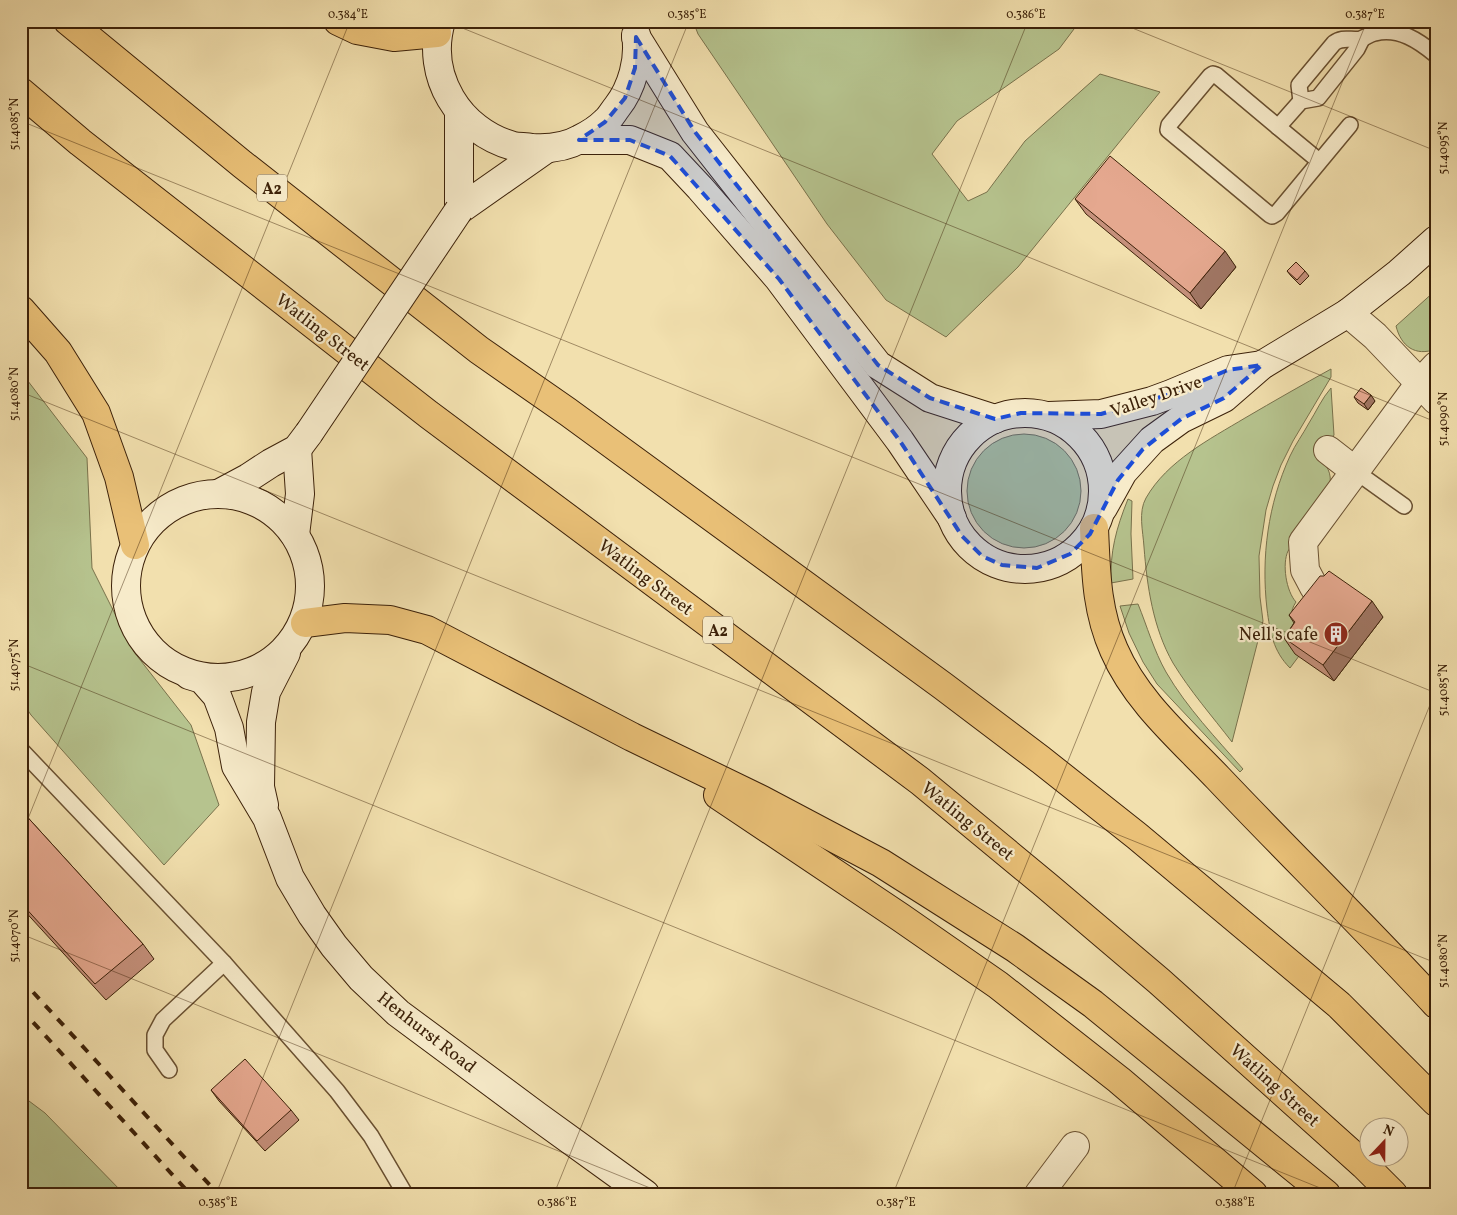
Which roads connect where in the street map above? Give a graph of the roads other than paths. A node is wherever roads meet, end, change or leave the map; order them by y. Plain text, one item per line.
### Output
1 (68, 21) edge
2 (338, 21) edge
3 (439, 27) edge
4 (634, 29) edge
5 (1362, 38) junction
6 (1436, 55) edge
7 (21, 92) edge
8 (1301, 101) junction
9 (459, 112) junction
10 (1350, 125) dead end
11 (1278, 127) junction
12 (580, 140) junction
13 (546, 149) junction
14 (1319, 161) junction
15 (458, 210) junction
16 (1436, 240) edge
17 (21, 310) edge
18 (1348, 313) junction
19 (1262, 365) junction
20 (1431, 383) edge
21 (1048, 416) junction
22 (995, 419) junction
23 (303, 441) junction
24 (1328, 450) dead end
25 (1355, 471) junction
26 (220, 493) junction
27 (1404, 506) dead end
28 (952, 518) junction
29 (1094, 528) junction
30 (295, 535) junction
31 (135, 544) junction
32 (1314, 587) edge
33 (305, 623) junction
34 (289, 646) junction
35 (189, 675) junction
36 (632, 737) junction
37 (22, 752) edge
38 (266, 818) junction
39 (224, 963) junction
40 (1436, 1004) edge
41 (169, 1070) dead end
42 (1436, 1102) edge
43 (1075, 1146) dead end
44 (405, 1194) edge
45 (645, 1194) edge
46 (1039, 1194) edge
47 (1254, 1194) edge
48 (1326, 1194) edge
49 (1393, 1194) edge

1 - 42 highway, A2
2 - 3 highway
3 - 9 street
4 - 12 street
4 - 22 street
5 - 6 lane
5 - 8 lane
5 - 8 lane
7 - 49 highway, Watling Street / A2
8 - 11 lane
9 - 13 street
9 - 15 street
10 - 14 lane
11 - 14 lane
11 - 14 lane
12 - 13 street
12 - 28 street
13 - 15 street
15 - 23 street, bridge
16 - 18 street, Valley Drive
17 - 31 highway
18 - 19 street, Valley Drive
18 - 20 street
19 - 21 street, Valley Drive
19 - 29 street, Valley Drive
20 - 25 street
21 - 22 street
21 - 29 street
22 - 28 street
23 - 26 street
23 - 30 street
24 - 25 street
25 - 27 lane
25 - 32 street
26 - 30 street, Henhurst Road
26 - 31 street, Henhurst Road
28 - 29 street
29 - 40 highway
30 - 33 street, Henhurst Road
31 - 35 street, Henhurst Road
33 - 34 street, Henhurst Road
33 - 36 highway
34 - 35 street, Henhurst Road
34 - 38 street, Henhurst Road
35 - 38 street, Henhurst Road
36 - 47 highway
36 - 48 highway
37 - 39 lane
38 - 45 street, Henhurst Road
39 - 41 lane
39 - 44 lane
43 - 46 street

